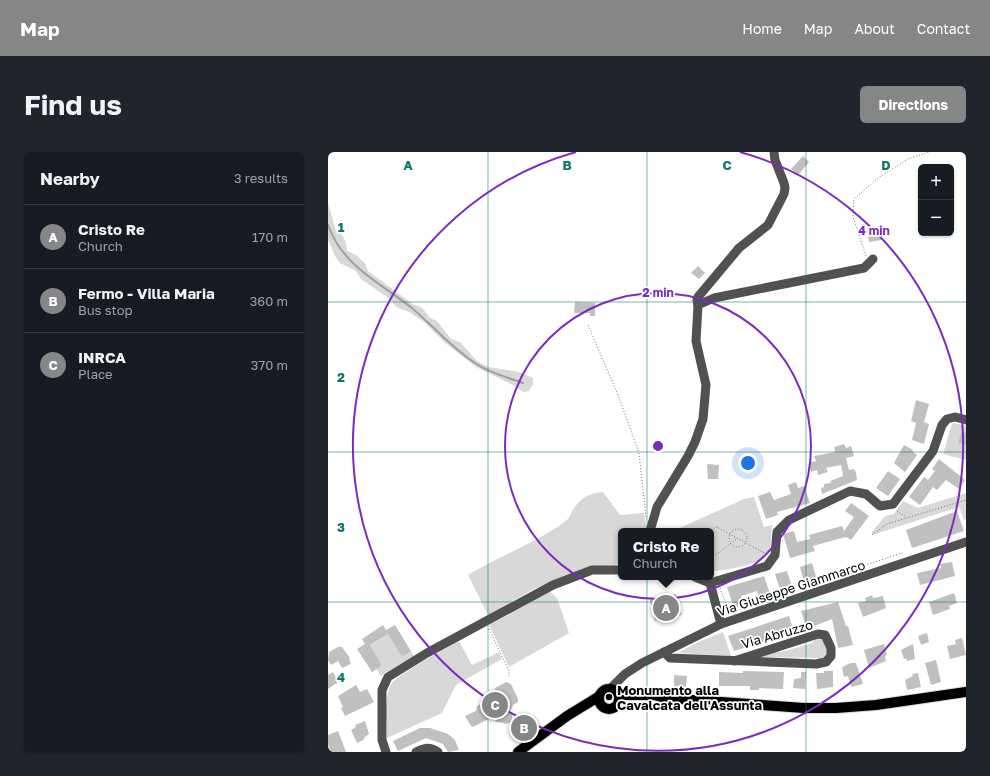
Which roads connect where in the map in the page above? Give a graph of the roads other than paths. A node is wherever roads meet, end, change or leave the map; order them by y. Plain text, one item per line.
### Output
1 (774, 152) edge
2 (871, 261) road end
3 (698, 305) junction
4 (966, 420) edge
5 (651, 528) edge
6 (966, 542) edge
7 (618, 570) edge
8 (702, 580) edge
9 (710, 583) junction
10 (721, 624) junction
11 (664, 652) junction
12 (734, 661) junction
13 (966, 692) edge
14 (616, 694) junction
15 (599, 701) junction
16 (386, 752) edge
17 (416, 752) edge
18 (438, 752) edge
19 (518, 752) edge

1 - 3 street
2 - 3 street
3 - 5 street
4 - 9 street
6 - 10 street, Via Giuseppe Giammarco
7 - 16 street
8 - 9 street
9 - 10 street
10 - 11 street, Via Giuseppe Giammarco
11 - 12 street, Via Abruzzo
11 - 14 street, Via Giuseppe Giammarco
12 - 12 street, Via Abruzzo
13 - 14 main road
14 - 15 main road
14 - 15 main road
15 - 19 main road
17 - 18 street

